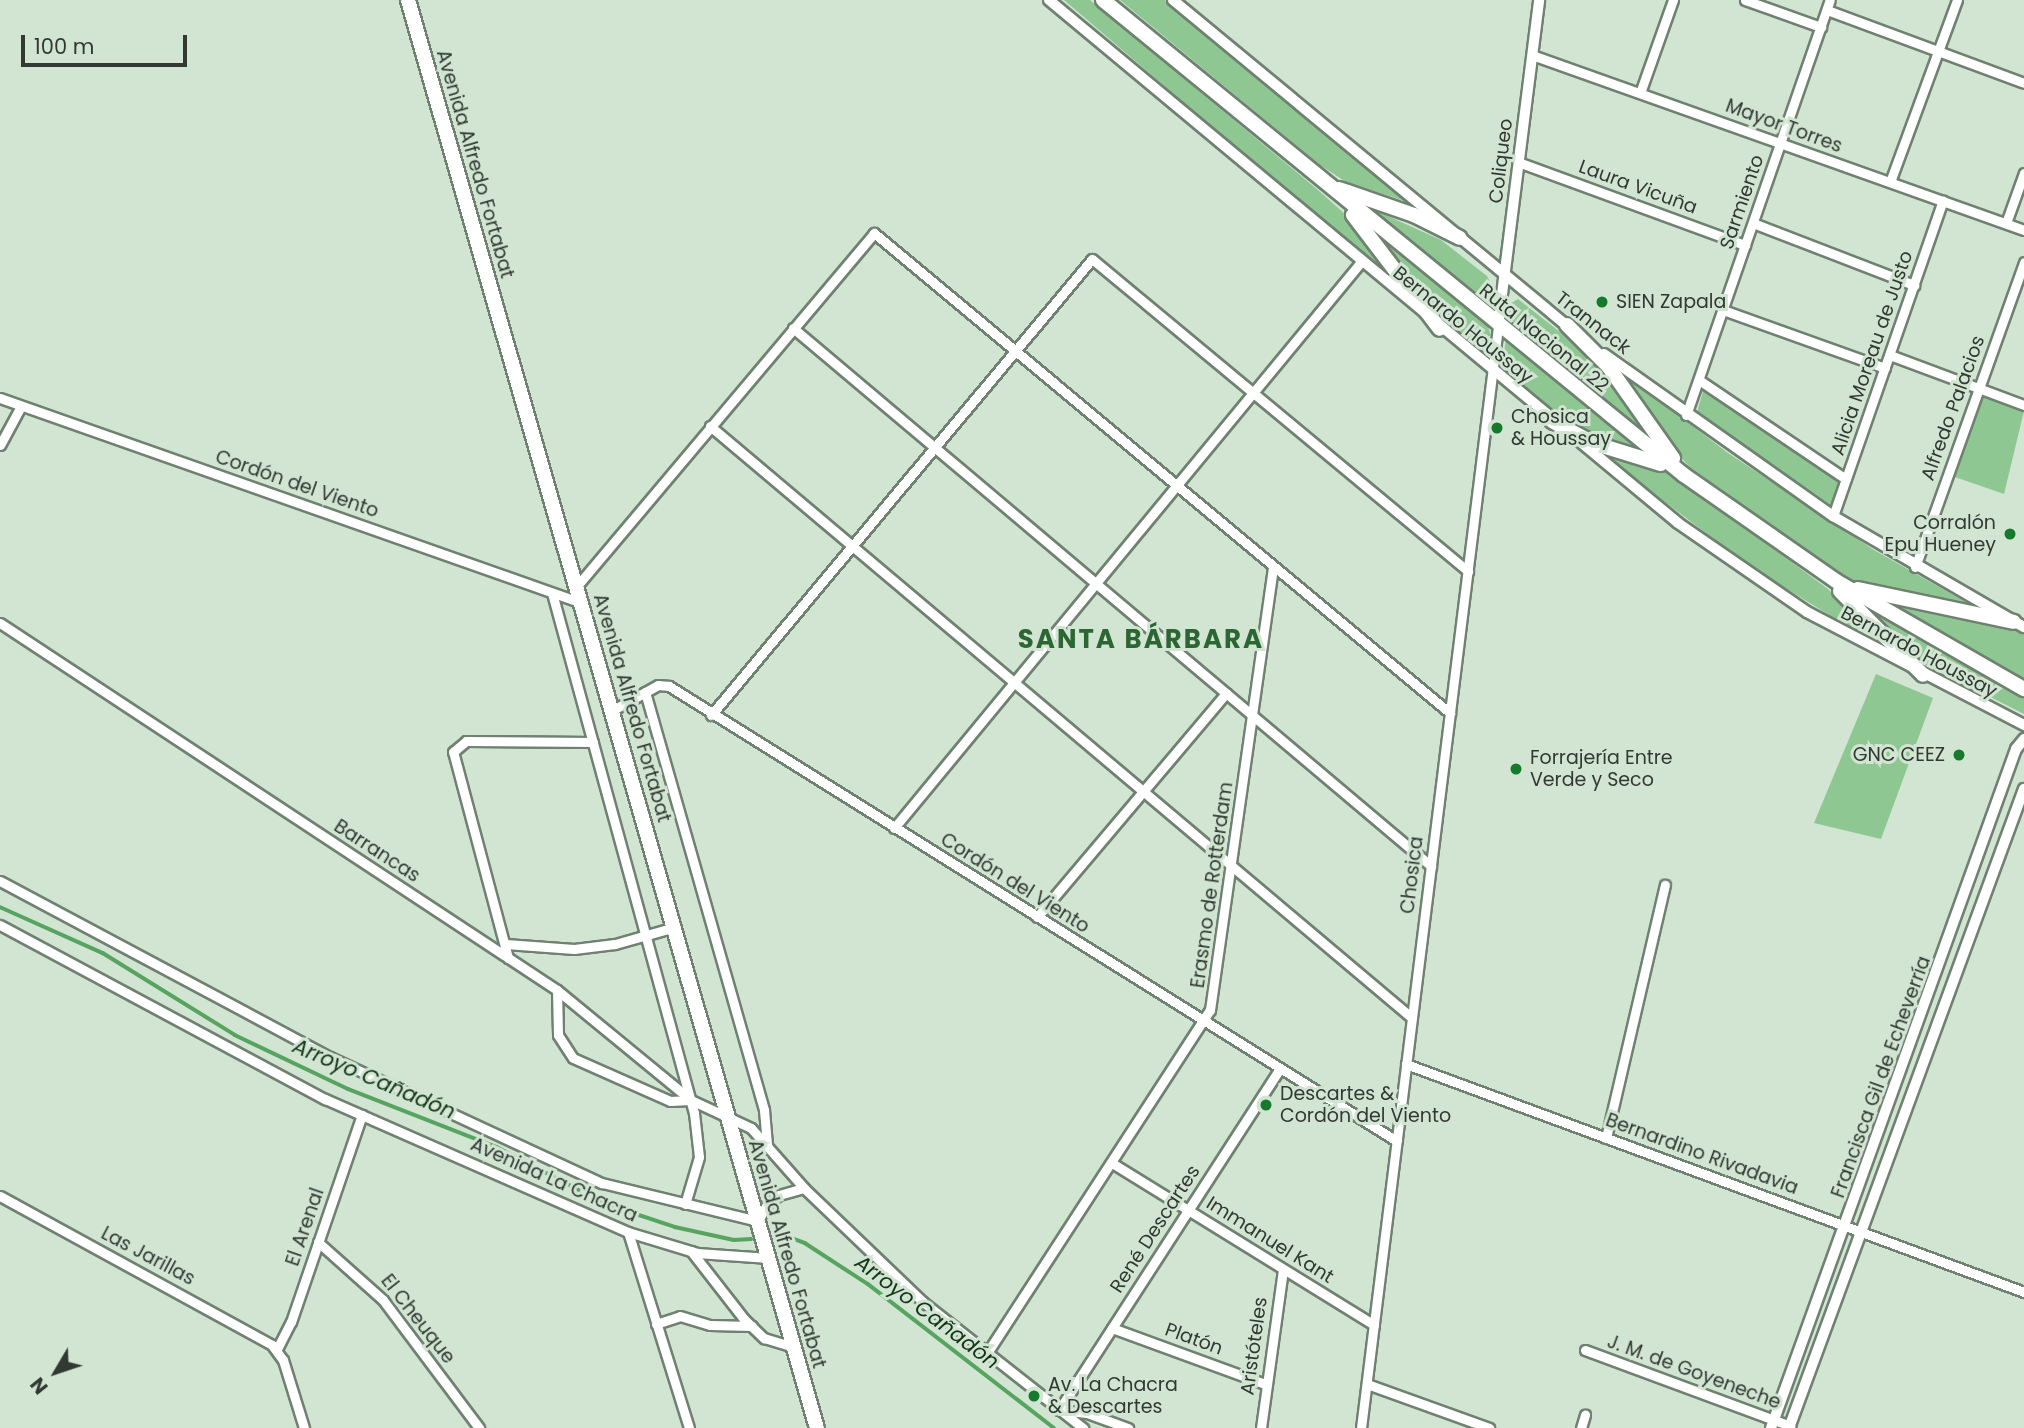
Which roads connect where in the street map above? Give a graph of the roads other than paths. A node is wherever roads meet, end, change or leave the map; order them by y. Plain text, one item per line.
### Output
1 (408, 0) edge
2 (1049, 0) edge
3 (1103, 0) edge
4 (1173, 0) edge
5 (1539, 0) edge
6 (1673, 0) edge
7 (1745, 0) edge
8 (1830, 0) edge
9 (1957, 0) edge
10 (1827, 10) junction
11 (1821, 27) junction
12 (1938, 51) junction
13 (1532, 55) junction
14 (2024, 83) edge
15 (1640, 93) junction
16 (1781, 143) junction
17 (1518, 162) junction
18 (1313, 173) junction
19 (2024, 173) edge
20 (1890, 182) junction
21 (1327, 185) junction
22 (1943, 201) junction
23 (1753, 223) junction
24 (2006, 223) junction
25 (2024, 230) edge
26 (1460, 238) junction
27 (1745, 245) junction
28 (2024, 262) edge
29 (1360, 263) junction
30 (1504, 276) junction
31 (1914, 285) junction
32 (1723, 310) junction
33 (1567, 325) junction
34 (1498, 326) junction
35 (793, 328) junction
36 (1440, 328) junction
37 (1015, 351) junction
38 (1890, 355) junction
39 (1885, 368) junction
40 (1493, 370) junction
41 (1699, 380) junction
42 (1979, 388) junction
43 (1253, 392) junction
44 (0, 398) edge
45 (21, 405) junction
46 (2024, 405) edge
47 (1686, 415) junction
48 (1552, 421) junction
49 (710, 426) junction
50 (0, 445) edge
51 (934, 447) junction
52 (1684, 475) junction
53 (1846, 479) junction
54 (1177, 485) junction
55 (1714, 498) junction
56 (1833, 516) junction
57 (852, 546) junction
58 (1798, 556) junction
59 (1273, 566) junction
60 (1915, 567) junction
61 (1468, 571) junction
62 (1836, 581) junction
63 (1096, 583) junction
64 (577, 586) junction
65 (552, 593) junction
66 (582, 603) junction
67 (0, 623) edge
68 (2019, 624) edge
69 (1923, 675) junction
70 (1014, 682) junction
71 (2024, 689) edge
72 (645, 692) junction
73 (1226, 693) junction
74 (613, 710) junction
75 (1450, 713) junction
76 (711, 715) junction
77 (1253, 716) junction
78 (2024, 725) edge
79 (2024, 738) edge
80 (593, 742) junction
81 (2024, 789) edge
82 (1143, 791) junction
83 (894, 828) junction
84 (1431, 866) junction
85 (1233, 867) junction
86 (0, 881) edge
87 (1970, 884) junction
88 (1665, 885) dead end
89 (1988, 891) junction
90 (1037, 917) junction
91 (0, 925) edge
92 (675, 928) junction
93 (646, 936) junction
94 (506, 944) junction
95 (508, 958) junction
96 (557, 990) junction
97 (1412, 1018) junction
98 (1205, 1021) junction
99 (1406, 1064) junction
100 (1280, 1068) junction
101 (691, 1100) junction
102 (362, 1115) junction
103 (728, 1115) junction
104 (1605, 1138) junction
105 (1397, 1140) junction
106 (767, 1144) junction
107 (1112, 1163) junction
108 (804, 1188) junction
109 (0, 1196) edge
110 (685, 1204) junction
111 (1188, 1210) junction
112 (758, 1221) junction
113 (1845, 1226) junction
114 (628, 1232) junction
115 (1862, 1232) junction
116 (318, 1242) junction
117 (691, 1251) junction
118 (769, 1258) junction
119 (1283, 1270) junction
120 (2024, 1292) edge
121 (656, 1324) junction
122 (1374, 1325) junction
123 (752, 1326) junction
124 (1112, 1328) junction
125 (794, 1347) junction
126 (276, 1349) junction
127 (1585, 1350) dead end
128 (987, 1353) junction
129 (1265, 1384) junction
130 (1367, 1384) junction
131 (1059, 1410) junction
132 (1585, 1415) dead end
133 (1772, 1424) edge
134 (1790, 1427) edge
135 (304, 1428) edge
136 (479, 1428) edge
137 (689, 1428) edge
138 (817, 1428) edge
139 (1083, 1428) edge
140 (1128, 1428) edge
141 (1261, 1428) edge
142 (1361, 1428) edge
143 (1489, 1428) edge
144 (1581, 1428) edge

1 - 64 main road, Avenida Alfredo Fortabat
2 - 29 street, Bernardo Houssay
3 - 18 main road, Ruta Nacional 22
4 - 26 street, Trannack
5 - 13 street, Coliqueo
6 - 15 street
7 - 11 street
8 - 10 street, Sarmiento
9 - 12 street
10 - 11 street, Sarmiento
10 - 12 street
11 - 16 street, Sarmiento
12 - 14 street
12 - 20 street
13 - 15 street, Mayor Torres
13 - 17 street, Coliqueo
15 - 16 street, Mayor Torres
16 - 20 street, Mayor Torres
16 - 23 street, Sarmiento
17 - 27 street, Laura Vicuña
17 - 30 street, Coliqueo
18 - 21 main road, Ruta Nacional 22
18 - 36 main road
19 - 24 street
20 - 22 street, Mayor Torres
21 - 26 main road
21 - 34 main road, Ruta Nacional 22
22 - 24 street, Mayor Torres
22 - 31 street, Alicia Moreau de Justo
23 - 27 street, Sarmiento
23 - 31 street
24 - 25 street, Mayor Torres
26 - 30 street, Trannack
27 - 32 street, Sarmiento
28 - 42 street, Alfredo Palacios
29 - 36 street, Bernardo Houssay
29 - 43 street
30 - 33 street, Trannack
30 - 34 street, Coliqueo
31 - 38 street, Alicia Moreau de Justo
32 - 39 street
32 - 41 street, Sarmiento
33 - 47 street, Trannack
33 - 55 main road
34 - 40 street, Chosica
34 - 52 main road, Ruta Nacional 22
35 - 37 street
35 - 49 street
35 - 51 street
36 - 40 street, Bernardo Houssay
37 - 43 street
37 - 51 street
37 - 54 street
38 - 39 street, Alicia Moreau de Justo
38 - 42 street
39 - 53 street, Alicia Moreau de Justo
40 - 48 street, Bernardo Houssay
40 - 61 street, Chosica
41 - 47 street, Sarmiento
41 - 53 street
42 - 46 street
42 - 60 street, Alfredo Palacios
43 - 54 street
43 - 61 street
44 - 45 street, Cordón del Viento
45 - 50 street
45 - 65 street, Cordón del Viento
47 - 56 street, Trannack
48 - 52 main road
48 - 69 street, Bernardo Houssay
49 - 57 street
49 - 64 street
51 - 57 street
51 - 63 street
52 - 55 main road, Ruta Nacional 22
53 - 56 street, Alicia Moreau de Justo
54 - 59 street
54 - 63 street
55 - 58 main road, Ruta Nacional 22
56 - 60 street, Trannack
57 - 70 street
57 - 76 street
58 - 62 main road, Ruta Nacional 22
58 - 69 main road
59 - 75 street
59 - 77 street, Erasmo de Rotterdam
60 - 68 street, Trannack
61 - 75 street, Chosica
62 - 68 main road
62 - 71 main road, Ruta Nacional 22
63 - 70 street
63 - 73 street
64 - 66 main road, Avenida Alfredo Fortabat
65 - 66 street, Cordón del Viento
65 - 80 street
66 - 74 main road, Avenida Alfredo Fortabat
67 - 95 street, Barrancas
69 - 78 street, Bernardo Houssay
70 - 82 street
70 - 83 street
72 - 74 street, Cordón del Viento
72 - 76 street, Cordón del Viento
72 - 106 street
73 - 77 street
73 - 82 street
74 - 92 main road, Avenida Alfredo Fortabat
75 - 84 street, Chosica
76 - 83 street, Cordón del Viento
77 - 84 street
77 - 85 street, Erasmo de Rotterdam
79 - 87 street, Francisca Gil de Echeverría
80 - 93 street
80 - 94 street
81 - 89 street, Francisca Gil de Echeverría
82 - 85 street
82 - 90 street
83 - 90 street, Cordón del Viento
84 - 97 street, Chosica
85 - 97 street
85 - 98 street, Erasmo de Rotterdam
86 - 110 street, Avenida La Chacra
87 - 89 street
87 - 113 street, Francisca Gil de Echeverría
88 - 104 street
89 - 115 street, Francisca Gil de Echeverría
90 - 98 street, Cordón del Viento
91 - 102 street, Avenida La Chacra
92 - 93 street
92 - 103 main road, Avenida Alfredo Fortabat
93 - 94 street
93 - 101 street
94 - 95 street
95 - 96 street, Barrancas
96 - 101 street, Barrancas
96 - 101 street
97 - 99 street, Chosica
98 - 100 street, Cordón del Viento
98 - 107 street, Erasmo de Rotterdam
99 - 104 street, Bernardino Rivadavia
99 - 105 street, Chosica
100 - 105 street, Cordón del Viento
100 - 111 street, René Descartes
101 - 103 street, Barrancas
101 - 110 street
102 - 114 street, Avenida La Chacra
102 - 116 street, El Arenal
103 - 106 street
103 - 112 main road, Avenida Alfredo Fortabat
104 - 113 street, Bernardino Rivadavia
105 - 122 street, Chosica
106 - 108 street
107 - 111 street, Immanuel Kant
107 - 128 street, Erasmo de Rotterdam
108 - 112 street
108 - 128 street
109 - 126 street, Las Jarillas
110 - 112 street, Avenida La Chacra
111 - 119 street, Immanuel Kant
111 - 124 street, René Descartes
112 - 118 main road, Avenida Alfredo Fortabat
113 - 115 street, Bernardino Rivadavia
113 - 133 street, Francisca Gil de Echeverría
114 - 117 street, Avenida La Chacra
114 - 121 street
115 - 120 street, Bernardino Rivadavia
115 - 134 street, Francisca Gil de Echeverría
116 - 126 street, El Arenal
116 - 136 street, El Cheuque
117 - 118 street, Avenida La Chacra
117 - 123 street
118 - 125 main road, Avenida Alfredo Fortabat
119 - 122 street, Immanuel Kant
119 - 129 street, Aristóteles
121 - 123 street
121 - 137 street
122 - 130 street, Chosica
123 - 125 street
124 - 129 street, Platón
124 - 131 street, René Descartes
125 - 138 main road, Avenida Alfredo Fortabat
126 - 135 street
127 - 133 street, J. M. de Goyeneche
128 - 131 street
129 - 141 street, Aristóteles
130 - 142 street, Chosica
130 - 143 street
131 - 139 street
131 - 140 street
132 - 144 street
133 - 134 street, J. M. de Goyeneche

